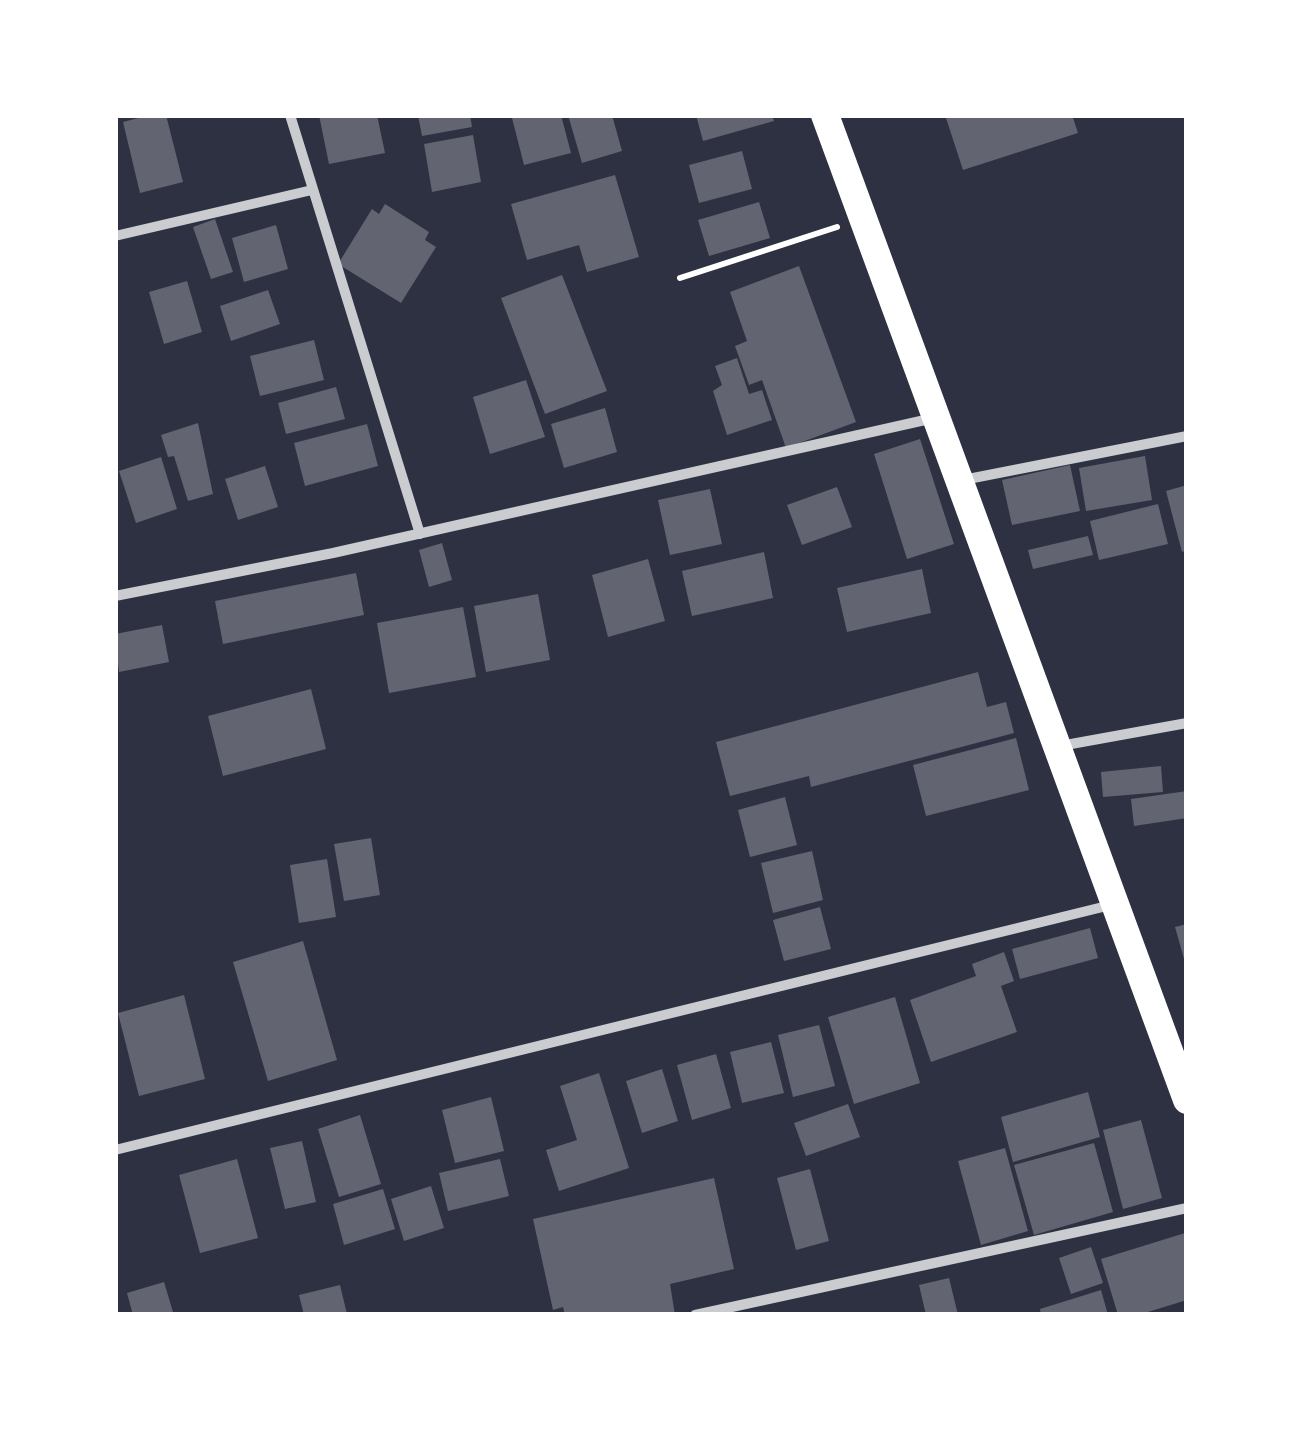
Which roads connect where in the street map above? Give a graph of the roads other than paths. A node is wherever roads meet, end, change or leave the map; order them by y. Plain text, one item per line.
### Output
1 (290, 115) edge
2 (825, 115) edge
3 (312, 190) junction
4 (115, 236) edge
5 (935, 418) junction
6 (1187, 436) edge
7 (957, 481) junction
8 (420, 534) junction
9 (115, 596) edge
10 (1187, 722) edge
11 (1058, 746) junction
12 (1116, 903) junction
13 (1187, 1100) edge
14 (115, 1150) edge
15 (1187, 1208) edge
16 (695, 1315) edge

1 - 3 street
2 - 5 highway
3 - 4 street
3 - 8 street
5 - 7 highway
5 - 8 street
6 - 7 street
7 - 11 highway
8 - 9 street
10 - 11 street
11 - 12 highway
12 - 13 highway
12 - 14 street
15 - 16 street

